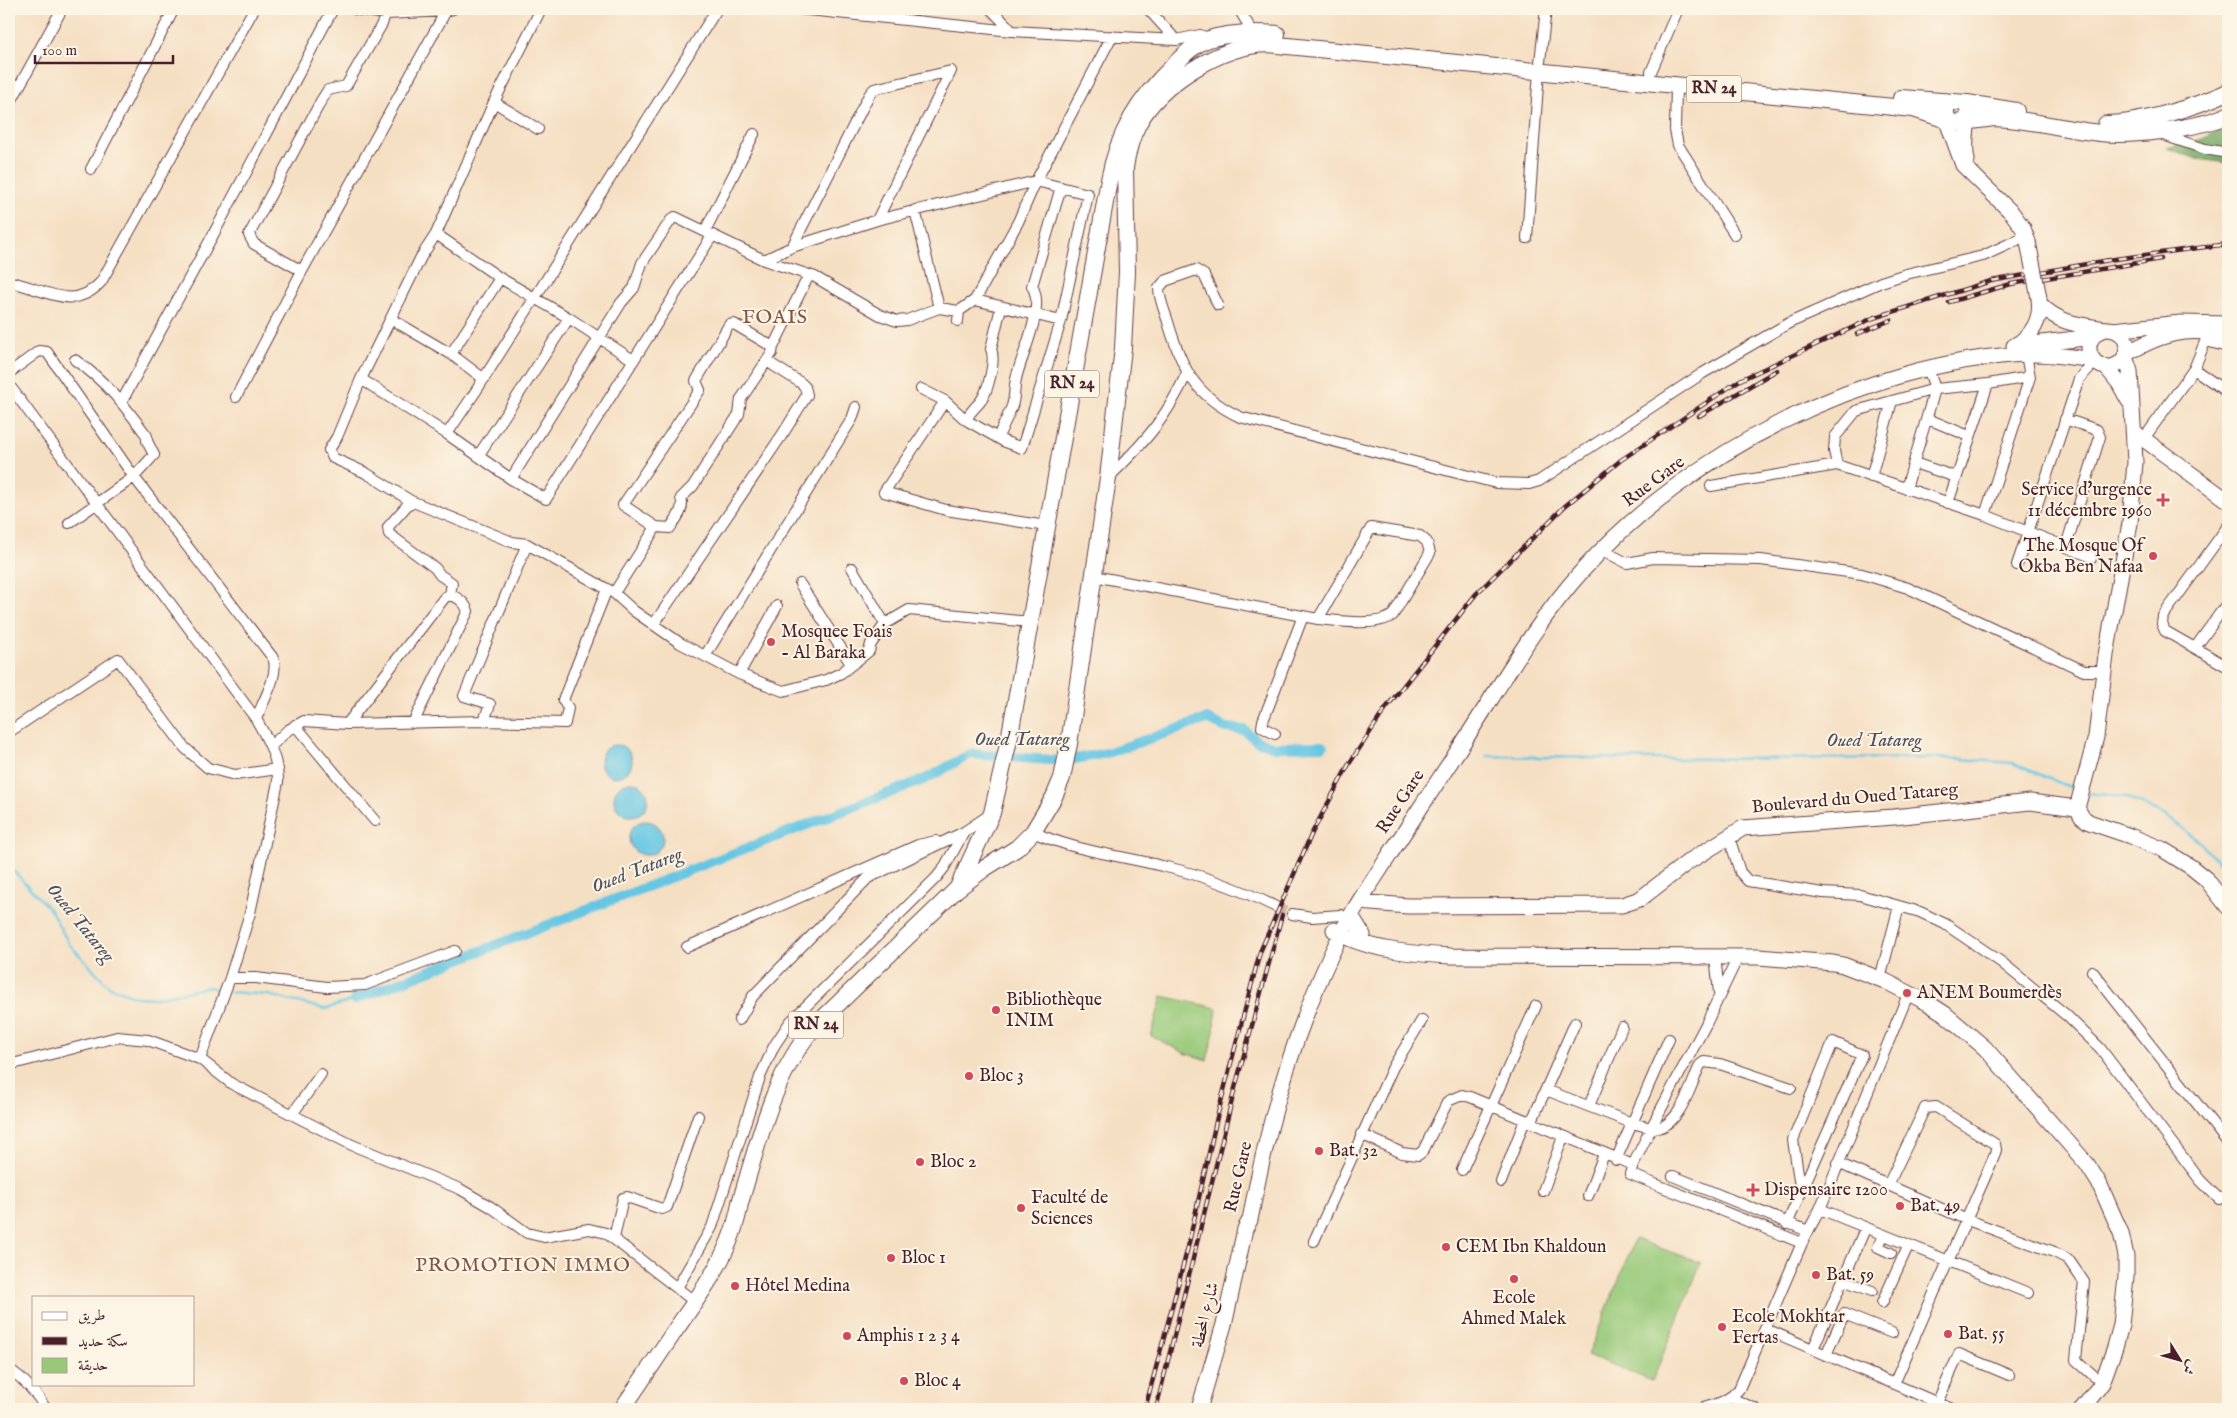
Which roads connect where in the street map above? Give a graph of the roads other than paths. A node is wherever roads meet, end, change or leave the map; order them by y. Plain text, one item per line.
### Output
1 (62, 9) edge
2 (174, 9) edge
3 (254, 9) edge
4 (332, 9) edge
5 (354, 9) edge
6 (542, 9) edge
7 (717, 9) edge
8 (799, 9) edge
9 (992, 9) edge
10 (1148, 9) edge
11 (1239, 9) edge
12 (1546, 9) edge
13 (1678, 9) edge
14 (449, 10) edge
15 (385, 14) junction
16 (1012, 31) junction
17 (1253, 33) junction
18 (1112, 36) junction
19 (1209, 39) junction
20 (1182, 45) junction
21 (1217, 57) junction
22 (1200, 67) junction
23 (1539, 67) junction
24 (1651, 72) junction
25 (1676, 86) junction
26 (2228, 92) edge
27 (1946, 101) junction
28 (494, 102) junction
29 (1967, 103) junction
30 (9, 105) edge
31 (2228, 115) edge
32 (1947, 121) junction
33 (1966, 122) junction
34 (538, 129) dead end
35 (2152, 131) junction
36 (754, 134) dead end
37 (2228, 152) edge
38 (91, 169) dead end
39 (1971, 173) junction
40 (1036, 181) junction
41 (1061, 187) junction
42 (915, 210) junction
43 (877, 220) junction
44 (436, 234) junction
45 (708, 234) junction
46 (1735, 235) dead end
47 (1527, 238) dead end
48 (2027, 239) junction
49 (792, 247) junction
50 (764, 260) junction
51 (302, 271) junction
52 (809, 275) junction
53 (500, 278) junction
54 (9, 282) edge
55 (534, 298) junction
56 (975, 300) junction
57 (1218, 305) dead end
58 (2040, 305) junction
59 (1001, 306) junction
60 (939, 308) junction
61 (1035, 316) junction
62 (569, 318) junction
63 (391, 319) junction
64 (1060, 321) junction
65 (2228, 324) edge
66 (2228, 336) edge
67 (2207, 337) junction
68 (2073, 339) junction
69 (600, 340) junction
70 (773, 347) junction
71 (2228, 347) edge
72 (2099, 348) junction
73 (2020, 350) junction
74 (451, 354) junction
75 (2125, 356) junction
76 (75, 360) dead end
77 (633, 360) junction
78 (768, 362) junction
79 (1928, 368) junction
80 (2194, 369) junction
81 (9, 373) edge
82 (1187, 373) junction
83 (2030, 377) junction
84 (361, 379) junction
85 (484, 379) junction
86 (1988, 384) junction
87 (9, 385) edge
88 (921, 389) dead end
89 (1935, 389) junction
90 (2228, 393) edge
91 (236, 397) dead end
92 (122, 401) junction
93 (945, 401) junction
94 (1892, 401) junction
95 (856, 407) dead end
96 (2132, 407) junction
97 (1928, 419) junction
98 (2066, 419) junction
99 (966, 420) junction
100 (447, 434) junction
101 (1969, 436) junction
102 (2138, 436) junction
103 (998, 437) junction
104 (478, 456) junction
105 (1914, 463) junction
106 (1837, 465) junction
107 (134, 477) junction
108 (1871, 477) junction
109 (1956, 477) junction
110 (1108, 478) junction
111 (512, 479) junction
112 (1711, 486) dead end
113 (1906, 489) junction
114 (411, 501) junction
115 (2228, 501) edge
116 (95, 502) junction
117 (1948, 503) junction
118 (1985, 515) junction
119 (69, 523) dead end
120 (656, 526) junction
121 (1046, 526) junction
122 (2228, 526) edge
123 (2028, 532) junction
124 (527, 544) junction
125 (2066, 546) junction
126 (1602, 550) junction
127 (2092, 557) dead end
128 (2017, 565) dead end
129 (852, 568) dead end
130 (1094, 576) junction
131 (800, 584) dead end
132 (611, 591) junction
133 (450, 595) junction
134 (2228, 602) edge
135 (776, 606) dead end
136 (1303, 616) junction
137 (1318, 619) junction
138 (1029, 622) junction
139 (654, 624) junction
140 (885, 624) junction
141 (2196, 648) junction
142 (705, 656) junction
143 (851, 664) junction
144 (2228, 667) edge
145 (2105, 670) junction
146 (739, 674) junction
147 (256, 719) junction
148 (484, 721) junction
149 (414, 723) junction
150 (347, 724) junction
151 (296, 725) junction
152 (9, 732) edge
153 (1275, 734) dead end
154 (271, 746) junction
155 (278, 769) junction
156 (2079, 803) junction
157 (992, 813) junction
158 (375, 821) dead end
159 (964, 832) junction
160 (1033, 832) junction
161 (1729, 836) junction
162 (946, 840) junction
163 (957, 889) junction
164 (1361, 893) junction
165 (1899, 906) junction
166 (2228, 907) edge
167 (1276, 908) tunnel mouth
168 (1292, 914) tunnel mouth
169 (1341, 925) junction
170 (1363, 939) junction
171 (687, 947) dead end
172 (454, 951) dead end
173 (1331, 956) junction
174 (1713, 957) junction
175 (1738, 957) junction
176 (2092, 971) dead end
177 (230, 978) junction
178 (1880, 979) junction
179 (1909, 992) junction
180 (1720, 994) junction
181 (1536, 1006) dead end
182 (739, 1020) dead end
183 (1422, 1020) dead end
184 (1575, 1023) dead end
185 (1622, 1026) dead end
186 (1669, 1039) dead end
187 (200, 1059) junction
188 (9, 1065) edge
189 (321, 1074) dead end
190 (1790, 1088) dead end
191 (1546, 1090) junction
192 (1492, 1106) junction
193 (1589, 1106) junction
194 (293, 1114) junction
195 (698, 1116) dead end
196 (1528, 1122) junction
197 (1632, 1123) junction
198 (1651, 1128) junction
199 (1361, 1134) junction
200 (1563, 1137) junction
201 (2228, 1144) edge
202 (1604, 1154) junction
203 (1616, 1160) junction
204 (1838, 1164) junction
205 (1633, 1165) junction
206 (1462, 1170) dead end
207 (1674, 1176) dead end
208 (1501, 1182) dead end
209 (1888, 1185) junction
210 (1543, 1191) dead end
211 (1801, 1193) junction
212 (2228, 1195) edge
213 (1588, 1196) dead end
214 (1820, 1209) junction
215 (1966, 1220) junction
216 (1787, 1224) junction
217 (1245, 1229) junction
218 (1865, 1229) junction
219 (1808, 1231) junction
220 (1883, 1236) junction
221 (614, 1238) junction
222 (1314, 1241) dead end
223 (1802, 1242) junction
224 (1908, 1246) junction
225 (1891, 1253) dead end
226 (1947, 1262) junction
227 (1843, 1280) junction
228 (1872, 1291) dead end
229 (2028, 1293) dead end
230 (687, 1296) junction
231 (1882, 1303) dead end
232 (1766, 1329) junction
233 (1892, 1333) dead end
234 (1813, 1349) junction
235 (1826, 1355) junction
236 (9, 1369) edge
237 (2009, 1375) dead end
238 (2102, 1383) junction
239 (1894, 1384) junction
240 (1731, 1398) junction
241 (1937, 1403) junction
242 (46, 1409) edge
243 (610, 1409) edge
244 (622, 1409) edge
245 (1199, 1409) edge
246 (1701, 1409) edge
247 (1756, 1409) edge
248 (1952, 1409) edge
249 (2082, 1409) edge

1 - 30 street
2 - 38 street
3 - 54 street
4 - 92 street
5 - 15 street
6 - 28 street
7 - 55 street
8 - 16 street
9 - 16 street
10 - 20 street
11 - 17 street
12 - 23 street
13 - 24 street
14 - 15 street
14 - 51 street
15 - 51 street
16 - 18 street
17 - 19 main road, RN 24
17 - 23 main road, RN 24
18 - 20 street
18 - 40 street
19 - 20 main road, RN 24
19 - 21 main road
20 - 22 main road
20 - 121 main road, RN 24
21 - 22 main road, RN 24
21 - 23 main road, RN 24
22 - 110 main road, RN 24
23 - 24 main road, RN 24
23 - 25 main road, RN 24
23 - 47 street
24 - 27 main road, RN 24
25 - 32 main road, RN 24
25 - 46 street
26 - 29 main road, RN 24
27 - 29 main road, RN 24
27 - 32 main road
28 - 34 street
28 - 44 street
29 - 33 main road
31 - 35 main road, RN 24
32 - 33 main road, RN 24
32 - 39 main road
33 - 35 main road, RN 24
33 - 39 main road
35 - 37 street, RN 24
36 - 45 street
39 - 48 main road
40 - 41 street
40 - 42 street
40 - 56 street
41 - 61 street
41 - 64 street
42 - 43 street
42 - 60 street
43 - 49 street
43 - 49 street
44 - 53 street
44 - 63 street
45 - 50 street
45 - 69 street
45 - 77 street
48 - 58 main road, bridge
48 - 82 street
49 - 50 street
50 - 52 street
51 - 91 street
52 - 60 street
52 - 70 street
53 - 55 street
53 - 74 street
55 - 62 street
55 - 85 street
56 - 59 street
56 - 60 street
57 - 82 street
58 - 68 main road
58 - 72 main road
58 - 73 main road
59 - 61 street
59 - 99 street
61 - 64 street
61 - 103 street
62 - 69 street
62 - 104 street
63 - 74 street
63 - 84 street
64 - 103 street
65 - 72 main road
66 - 67 main road
67 - 71 street
67 - 75 main road
67 - 80 street
68 - 72 main road
68 - 73 main road, Rue Gare
69 - 77 street
69 - 111 street
70 - 78 street
70 - 120 street
72 - 73 main road, Rue Gare
72 - 75 main road
72 - 75 main road
72 - 96 main road
72 - 98 street
73 - 79 main road, Rue Gare
73 - 83 street
73 - 164 main road, Rue Gare
74 - 85 street
75 - 96 main road
76 - 92 street
77 - 111 street
78 - 120 street
78 - 139 street
79 - 89 street
79 - 126 main road, Rue Gare
80 - 90 street
80 - 102 street
81 - 107 street
82 - 110 street
83 - 86 street
83 - 118 street
84 - 100 street
84 - 114 street
85 - 100 street
86 - 89 street
86 - 101 street
87 - 116 street
88 - 93 street
89 - 94 street
89 - 97 street
92 - 107 street
93 - 99 street
93 - 121 street
94 - 106 street
94 - 108 street
95 - 142 street
96 - 102 main road
97 - 101 street
97 - 105 street
98 - 123 street
98 - 125 street
99 - 103 street
100 - 104 street
101 - 109 street
102 - 115 main road
102 - 145 main road
104 - 111 street
105 - 109 street
105 - 113 street
106 - 108 street
106 - 112 street
107 - 116 street
107 - 147 street
108 - 113 street
109 - 117 street
110 - 130 main road, RN 24
113 - 117 street
114 - 124 street
114 - 133 street
116 - 119 street
116 - 147 street
117 - 118 street
118 - 123 street
120 - 132 street
121 - 138 main road, RN 24
122 - 141 street
123 - 125 street
123 - 128 street
124 - 132 street
124 - 148 street
125 - 127 street
126 - 145 street
126 - 164 main road, Rue Gare
129 - 140 street
130 - 136 street
130 - 160 main road, RN 24
131 - 143 street
132 - 139 street
132 - 148 street
133 - 149 street
133 - 150 street
134 - 141 street
135 - 146 street
136 - 137 street
136 - 153 street
137 - 137 street
138 - 140 street
138 - 157 main road, RN 24
139 - 142 street
140 - 143 street
141 - 144 street
142 - 146 street
143 - 146 street
145 - 156 main road
147 - 154 street
148 - 149 street
149 - 150 street
150 - 151 street
151 - 154 street
151 - 158 street
152 - 155 street
154 - 155 street
155 - 177 street
156 - 161 main road, Boulevard du Oued Tatareg
156 - 166 main road
157 - 159 street
157 - 163 main road, RN 24
159 - 162 street
159 - 230 street
160 - 163 main road, RN 24
160 - 167 street
161 - 164 main road, Boulevard du Oued Tatareg
161 - 165 street
162 - 171 street
162 - 182 street
163 - 230 main road, RN 24
164 - 169 main road, Rue Gare
165 - 178 street
165 - 212 street
168 - 169 street
169 - 170 main road
169 - 170 main road
169 - 173 main road, Rue Gare
169 - 217 main road, Rue Gare
170 - 173 main road
170 - 174 main road
172 - 177 street
173 - 217 main road, Rue Gare
174 - 175 main road
174 - 180 street
175 - 178 main road
175 - 180 street
176 - 201 street
177 - 187 street
178 - 179 main road
179 - 204 street
179 - 238 main road
180 - 198 street
181 - 192 street
183 - 199 street
184 - 191 street
185 - 193 street
186 - 197 street
187 - 188 street
187 - 194 street
189 - 194 street
190 - 198 street
191 - 193 street
191 - 196 street
192 - 196 street
192 - 199 street
192 - 206 street
193 - 197 street
194 - 221 street
195 - 221 street
196 - 200 street
196 - 208 street
197 - 198 street
197 - 203 street
198 - 205 street
199 - 222 street
200 - 202 street
200 - 210 street
202 - 203 street
202 - 213 street
203 - 205 street
204 - 209 street
204 - 214 street
205 - 223 street
207 - 216 street
209 - 215 street
209 - 215 street
211 - 211 street
211 - 216 street
214 - 218 street
214 - 219 street
215 - 226 street
215 - 238 street
216 - 219 street
217 - 245 main road, شارع المحطة
218 - 220 street
218 - 227 street
219 - 223 street
220 - 224 street
220 - 225 street
221 - 230 street
223 - 232 street
224 - 226 street
224 - 231 street
226 - 229 street
226 - 239 street
227 - 228 street
227 - 234 street
230 - 243 main road, RN 24
230 - 244 main road, RN 24
232 - 234 street
232 - 240 street
233 - 235 street
234 - 235 street
235 - 239 street
236 - 242 street
237 - 241 street
238 - 249 main road
239 - 241 street
240 - 246 street
240 - 247 street
241 - 248 street

